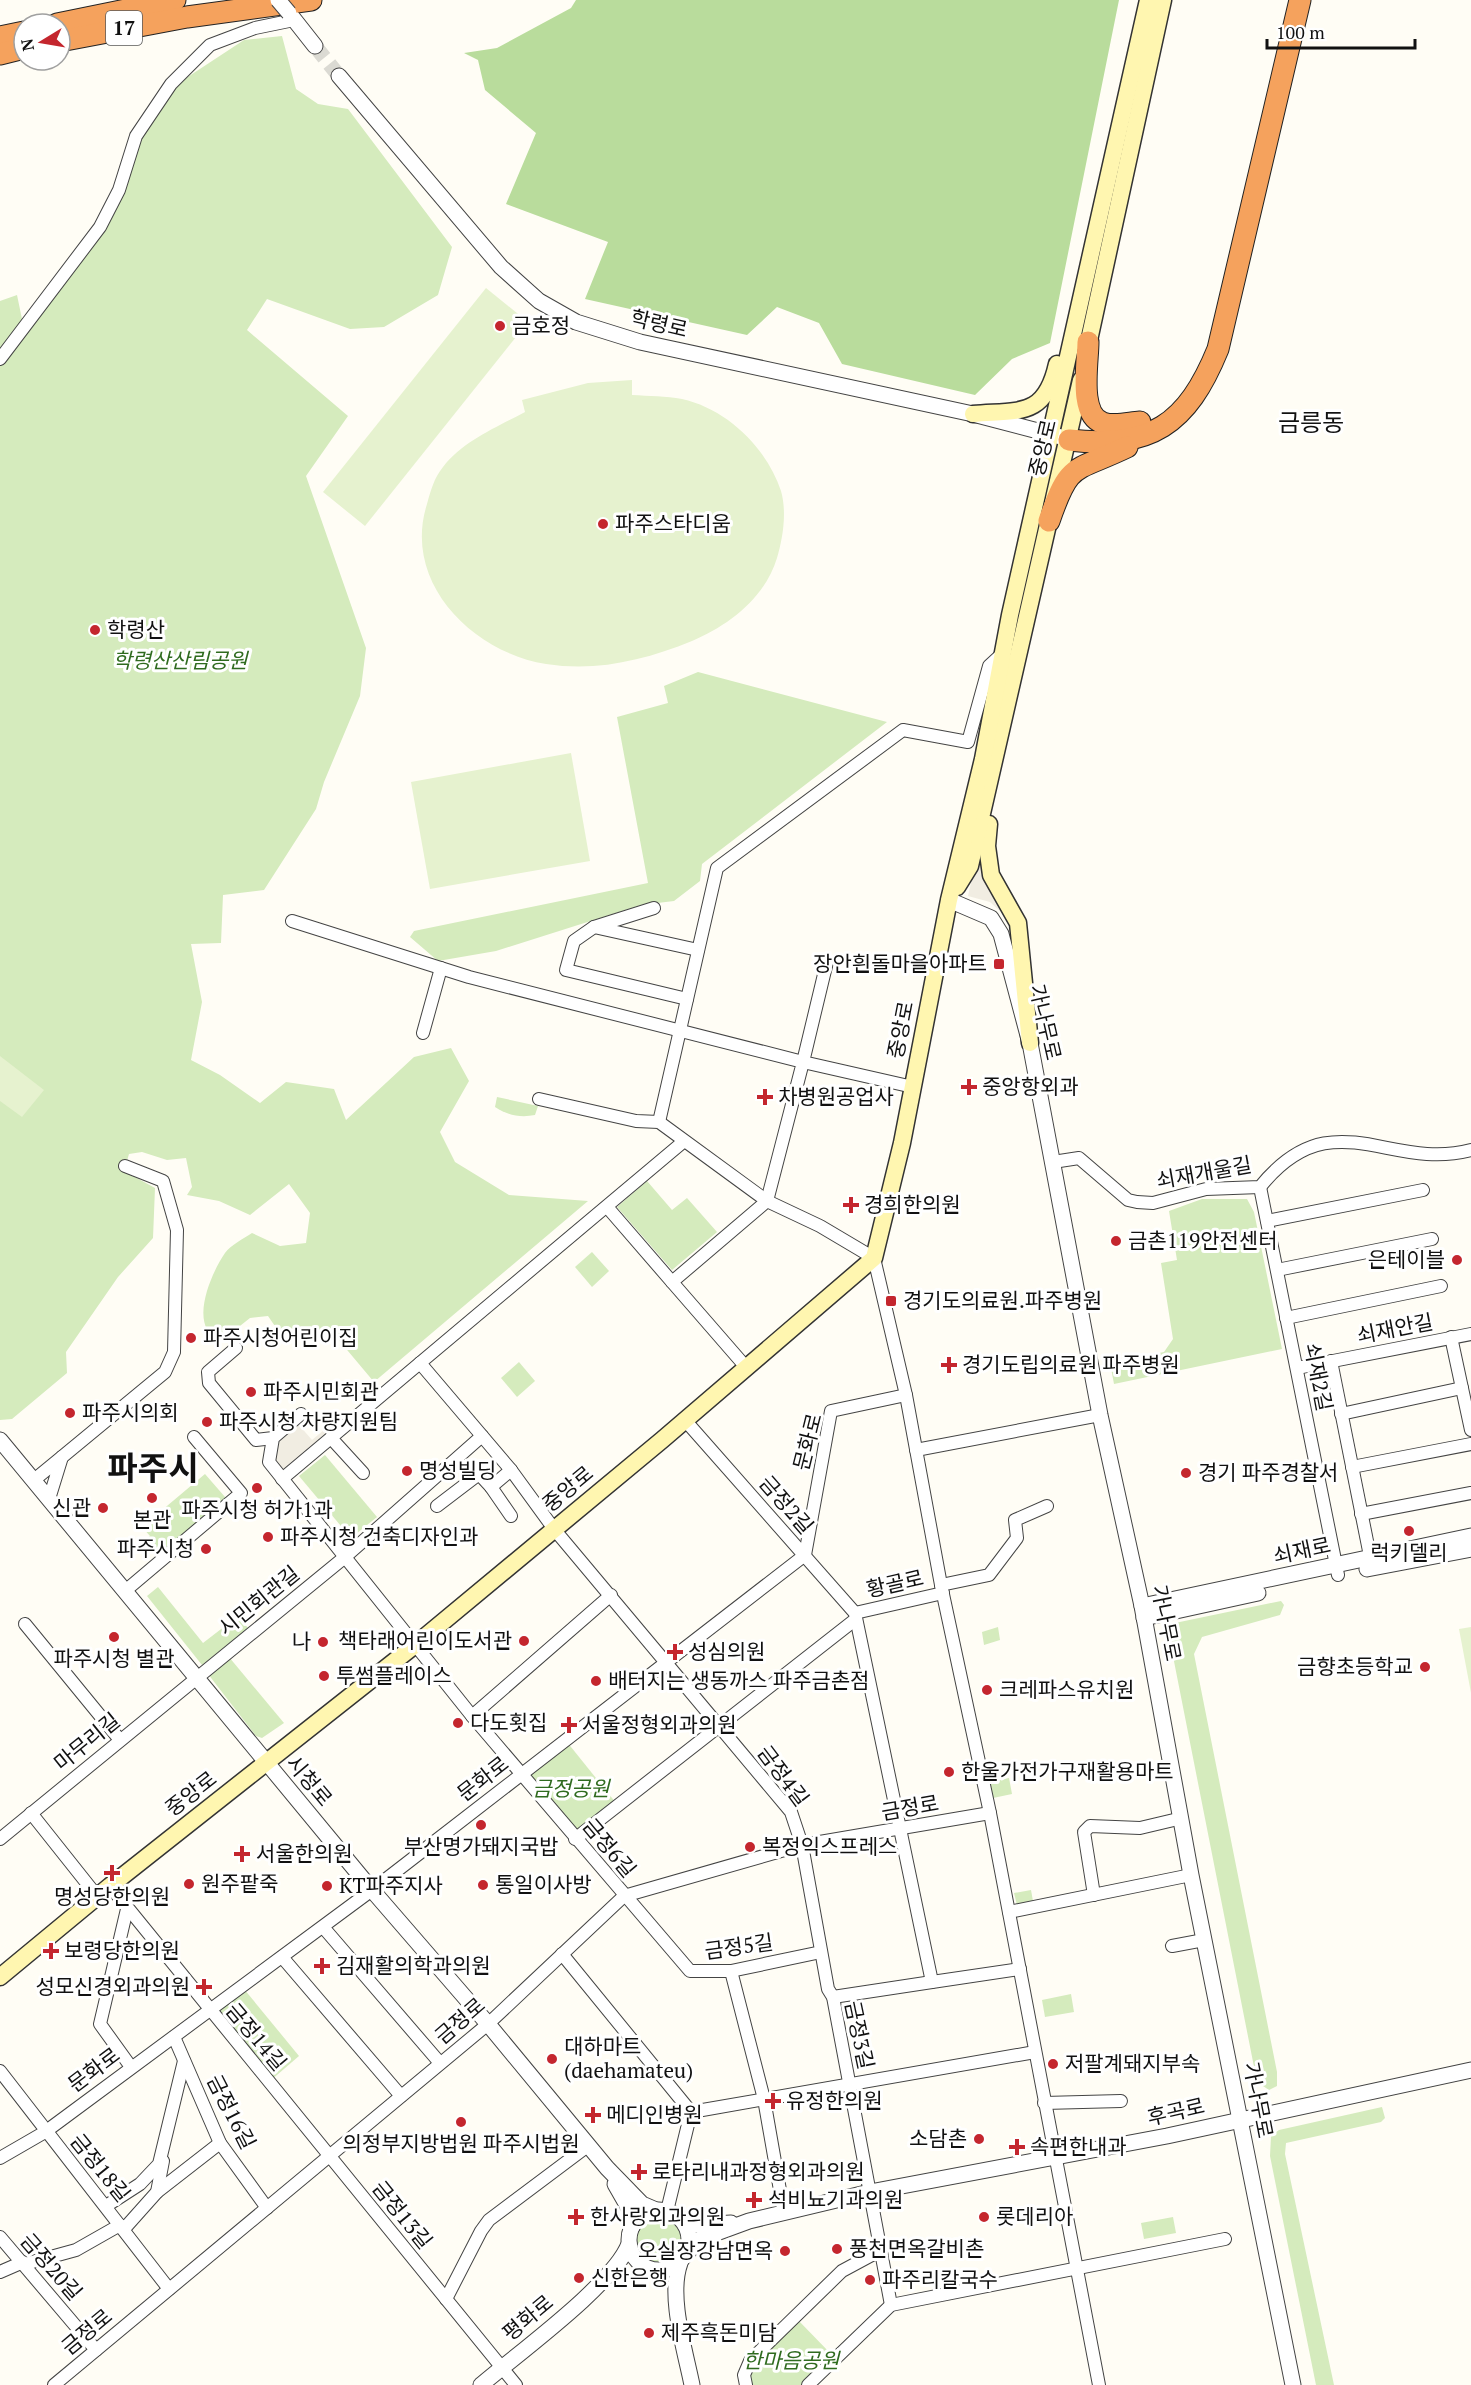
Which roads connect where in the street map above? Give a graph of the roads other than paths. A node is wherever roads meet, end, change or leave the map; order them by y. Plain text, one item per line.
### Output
1 (175, 0) edge
2 (278, 0) edge
3 (311, 0) edge
4 (1148, 0) edge
5 (1163, 0) edge
6 (1291, 0) edge
7 (1300, 0) edge
8 (292, 16) junction
9 (72, 21) edge
10 (72, 39) edge
11 (315, 46) tunnel mouth
12 (339, 76) tunnel mouth
13 (1099, 216) junction
14 (1088, 342) junction
15 (0, 359) edge
16 (973, 414) junction
17 (1143, 428) junction
18 (1061, 437) junction
19 (1049, 521) junction
20 (1002, 654) junction
21 (998, 747) junction
22 (949, 900) junction
23 (654, 908) dead end
24 (292, 921) dead end
25 (594, 927) junction
26 (698, 950) junction
27 (828, 962) dead end
28 (441, 968) junction
29 (687, 999) junction
30 (680, 1031) junction
31 (423, 1033) dead end
32 (1030, 1043) junction
33 (803, 1062) junction
34 (913, 1087) junction
35 (539, 1099) dead end
36 (659, 1122) junction
37 (684, 1142) junction
38 (1471, 1150) edge
39 (1053, 1162) junction
40 (125, 1166) dead end
41 (1260, 1187) junction
42 (1423, 1190) dead end
43 (767, 1201) junction
44 (608, 1208) junction
45 (1267, 1221) junction
46 (1432, 1239) dead end
47 (874, 1258) junction
48 (1277, 1270) junction
49 (672, 1282) junction
50 (1441, 1286) dead end
51 (1287, 1318) junction
52 (1471, 1334) edge
53 (1451, 1337) junction
54 (236, 1348) dead end
55 (1331, 1361) junction
56 (420, 1363) junction
57 (745, 1366) junction
58 (1297, 1368) junction
59 (1462, 1389) junction
60 (906, 1395) junction
61 (301, 1414) dead end
62 (1341, 1414) junction
63 (1100, 1415) junction
64 (684, 1419) junction
65 (1471, 1430) edge
66 (482, 1436) junction
67 (194, 1437) dead end
68 (273, 1438) junction
69 (331, 1438) junction
70 (0, 1440) edge
71 (1471, 1444) edge
72 (916, 1450) junction
73 (62, 1457) junction
74 (1352, 1467) junction
75 (511, 1470) junction
76 (363, 1473) dead end
77 (282, 1479) junction
78 (34, 1480) junction
79 (491, 1487) junction
80 (1471, 1493) edge
81 (49, 1499) junction
82 (437, 1506) dead end
83 (1047, 1506) dead end
84 (1361, 1514) junction
85 (512, 1516) dead end
86 (554, 1529) junction
87 (1471, 1536) edge
88 (1471, 1549) edge
89 (805, 1555) junction
90 (345, 1557) junction
91 (1371, 1563) junction
92 (1337, 1570) junction
93 (942, 1589) junction
94 (125, 1591) junction
95 (611, 1595) junction
96 (1143, 1612) junction
97 (855, 1616) junction
98 (25, 1624) dead end
99 (415, 1644) junction
100 (667, 1661) junction
101 (198, 1676) junction
102 (472, 1716) junction
103 (720, 1727) junction
104 (120, 1740) junction
105 (267, 1763) junction
106 (520, 1774) junction
107 (31, 1813) junction
108 (990, 1813) junction
109 (1178, 1819) dead end
110 (902, 1830) junction
111 (0, 1839) edge
112 (575, 1839) junction
113 (802, 1845) junction
114 (1191, 1875) junction
115 (372, 1890) junction
116 (104, 1891) junction
117 (1094, 1895) junction
118 (624, 1896) junction
119 (127, 1909) junction
120 (1009, 1912) junction
121 (323, 1927) junction
122 (1204, 1940) junction
123 (1172, 1946) dead end
124 (821, 1952) junction
125 (562, 1953) junction
126 (282, 1957) junction
127 (1020, 1969) junction
128 (731, 1971) junction
129 (0, 1977) edge
130 (932, 1982) junction
131 (833, 1997) junction
132 (209, 2011) junction
133 (488, 2024) junction
134 (174, 2037) junction
135 (1035, 2052) junction
136 (184, 2061) junction
137 (440, 2063) junction
138 (131, 2067) junction
139 (1471, 2070) edge
140 (0, 2071) edge
141 (850, 2084) junction
142 (401, 2096) junction
143 (764, 2099) junction
144 (1121, 2101) dead end
145 (1044, 2103) junction
146 (691, 2112) junction
147 (1241, 2118) junction
148 (45, 2132) junction
149 (220, 2143) junction
150 (589, 2145) junction
151 (163, 2154) junction
152 (329, 2156) junction
153 (0, 2158) edge
154 (1054, 2159) junction
155 (607, 2168) junction
156 (157, 2192) junction
157 (870, 2192) junction
158 (106, 2206) junction
159 (267, 2208) junction
160 (662, 2210) junction
161 (784, 2213) junction
162 (682, 2219) junction
163 (749, 2222) junction
164 (122, 2227) junction
165 (632, 2227) junction
166 (0, 2238) edge
167 (1225, 2239) dead end
168 (629, 2244) junction
169 (881, 2250) junction
170 (684, 2258) junction
171 (24, 2263) junction
172 (649, 2269) junction
173 (1075, 2269) junction
174 (0, 2272) edge
175 (602, 2283) junction
176 (169, 2289) junction
177 (446, 2299) junction
178 (891, 2305) junction
179 (681, 2330) junction
180 (96, 2350) junction
181 (502, 2367) junction
182 (54, 2385) edge
183 (481, 2385) edge
184 (516, 2385) edge
185 (692, 2385) edge
186 (746, 2385) edge
187 (808, 2385) edge
188 (1099, 2385) edge
189 (1293, 2385) edge

1 - 9 highway, 17
2 - 8 street, bridge
3 - 10 highway, 17
4 - 13 main road, 중앙로
5 - 14 main road, 중앙로
6 - 17 highway
7 - 17 highway
8 - 11 street
8 - 15 street
12 - 16 street, 학령로
13 - 16 main road
13 - 18 main road, 중앙로
14 - 17 highway
14 - 18 main road, 중앙로
16 - 18 street, 학령로
17 - 18 highway
17 - 19 highway
18 - 19 main road, 중앙로
18 - 20 main road, 중앙로
19 - 21 main road, 중앙로
20 - 22 main road, 중앙로
20 - 26 street
21 - 22 main road, 중앙로
21 - 32 main road
22 - 32 street, 가나무로
22 - 34 main road, 중앙로
23 - 25 street
24 - 28 street
25 - 26 street
25 - 29 street
26 - 29 street
27 - 33 street
28 - 30 street
28 - 31 street
29 - 30 street
30 - 33 street
30 - 36 street
32 - 39 street, 가나무로
33 - 34 street
33 - 43 street
34 - 47 main road, 중앙로
35 - 36 street
36 - 37 street
37 - 43 street
37 - 44 street
38 - 41 street, 쇠재개울길
39 - 41 street, 쇠재개울길
39 - 63 street, 가나무로
40 - 73 street
41 - 45 street, 쇠재2길
42 - 45 street
43 - 47 street
43 - 49 street
44 - 49 street
44 - 56 street
45 - 48 street, 쇠재2길
46 - 48 street
47 - 57 main road, 중앙로
47 - 60 street
48 - 51 street, 쇠재2길
49 - 57 street
50 - 51 street, 쇠재안길
51 - 58 street, 쇠재2길
52 - 53 street
53 - 55 street, 쇠재안길
53 - 59 street, 쇠재안길
54 - 68 street
55 - 58 street, 쇠재안길
55 - 62 street, 쇠재안길
56 - 66 street, 금정4길
56 - 69 street
57 - 64 main road, 중앙로
58 - 92 street, 쇠재2길
59 - 62 street
59 - 65 street, 쇠재안길
60 - 72 street
60 - 89 street, 문화로
61 - 68 street
62 - 74 street, 쇠재안길
63 - 72 street
63 - 96 street, 가나무로
64 - 86 main road, 중앙로
64 - 89 street, 금정2길
66 - 75 street, 금정4길
66 - 90 street, 시민회관길
67 - 94 street
68 - 77 street, 금정6길
69 - 76 street
69 - 77 street
70 - 78 street, 시청로
71 - 74 street
72 - 93 street
73 - 78 street
73 - 81 street
74 - 84 street, 쇠재안길
75 - 79 street
75 - 86 street, 금정4길
77 - 90 street, 금정6길
78 - 81 street, 시청로
79 - 82 street
79 - 85 street
80 - 84 street
81 - 94 street, 시청로
83 - 93 street, 황골로
84 - 91 street, 쇠재안길
86 - 95 street, 금정4길
86 - 99 main road, 중앙로
87 - 91 street
88 - 91 street
89 - 97 street, 금정2길
89 - 100 street, 문화로
90 - 99 street, 금정6길
90 - 101 street, 시민회관길
91 - 92 street
92 - 96 street
93 - 97 street, 황골로
93 - 108 street
94 - 101 street, 시청로
95 - 100 street, 금정4길
95 - 102 street
96 - 114 street, 가나무로
97 - 103 street
97 - 110 street, 금정2길
98 - 104 street
99 - 102 street, 금정6길
99 - 105 main road, 중앙로
100 - 103 street, 금정4길
100 - 106 street, 문화로
101 - 104 street, 마무리길
101 - 105 street, 시청로
102 - 106 street, 금정6길
103 - 112 street
103 - 113 street, 금정4길
104 - 107 street, 마무리길
105 - 115 street, 시청로
105 - 116 main road, 중앙로
106 - 112 street, 금정6길
106 - 115 street, 문화로
107 - 111 street, 마무리길
107 - 116 street, 금정14길
108 - 110 street, 금정로
108 - 120 street
109 - 117 street
110 - 113 street, 금정로
110 - 130 street, 금정2길
112 - 118 street, 금정6길
113 - 118 street, 금정로
113 - 124 street, 금정3길
114 - 117 street
114 - 122 street, 가나무로
115 - 121 street, 문화로
115 - 133 street, 시청로
116 - 119 street, 금정14길
116 - 129 main road, 중앙로
117 - 120 street
118 - 125 street, 금정로
118 - 128 street, 금정5길
119 - 132 street, 금정14길
119 - 138 street
120 - 127 street
121 - 126 street, 문화로
121 - 137 street
122 - 123 street
122 - 147 street, 가나무로
124 - 128 street, 금정5길
124 - 131 street, 금정3길
125 - 133 street, 금정로
125 - 146 street
126 - 132 street, 문화로
126 - 142 street
127 - 130 street
127 - 135 street
128 - 143 street
130 - 131 street
131 - 141 street, 금정3길
132 - 134 street, 문화로
132 - 152 street, 금정14길
133 - 137 street, 금정로
133 - 150 street, 시청로
134 - 136 street, 금정16길
134 - 138 street, 문화로
135 - 141 street
135 - 145 street
136 - 149 street, 금정16길
136 - 151 street, 금정16길
137 - 142 street, 금정로
138 - 148 street, 문화로
139 - 147 street, 후곡로
140 - 148 street, 금정18길
141 - 143 street
141 - 157 street, 금정3길
142 - 152 street, 금정로
143 - 146 street
143 - 161 street
144 - 145 street
145 - 154 street
146 - 160 street
147 - 154 street, 후곡로
147 - 189 street, 가나무로
148 - 153 street, 문화로
148 - 158 street, 금정18길
149 - 156 street
149 - 159 street, 금정16길
150 - 155 street, 시청로
150 - 177 street
151 - 156 street
151 - 158 street, 금정16길
152 - 159 street, 금정로
152 - 177 street, 금정13길
154 - 157 street, 후곡로
154 - 173 street
155 - 160 street
155 - 165 street
156 - 164 street
157 - 161 street, 후곡로
157 - 169 street, 금정3길
158 - 164 street, 금정18길
159 - 176 street, 금정로
160 - 162 street
160 - 165 street
161 - 163 street, 후곡로
162 - 163 street
162 - 170 street
163 - 170 street
164 - 171 street
164 - 176 street, 금정18길
165 - 168 street
166 - 171 street, 금정20길
167 - 173 street
168 - 172 street
168 - 175 street
169 - 178 street, 금정3길
169 - 186 street
170 - 172 street
170 - 179 street
171 - 174 street
171 - 180 street, 금정20길
172 - 175 street
172 - 179 street
173 - 178 street
173 - 188 street
175 - 181 street, 평화로
176 - 180 street, 금정로
177 - 181 street, 금정13길
178 - 187 street
179 - 185 street
180 - 182 street, 금정로
181 - 183 street, 평화로
181 - 184 street, 금정13길

